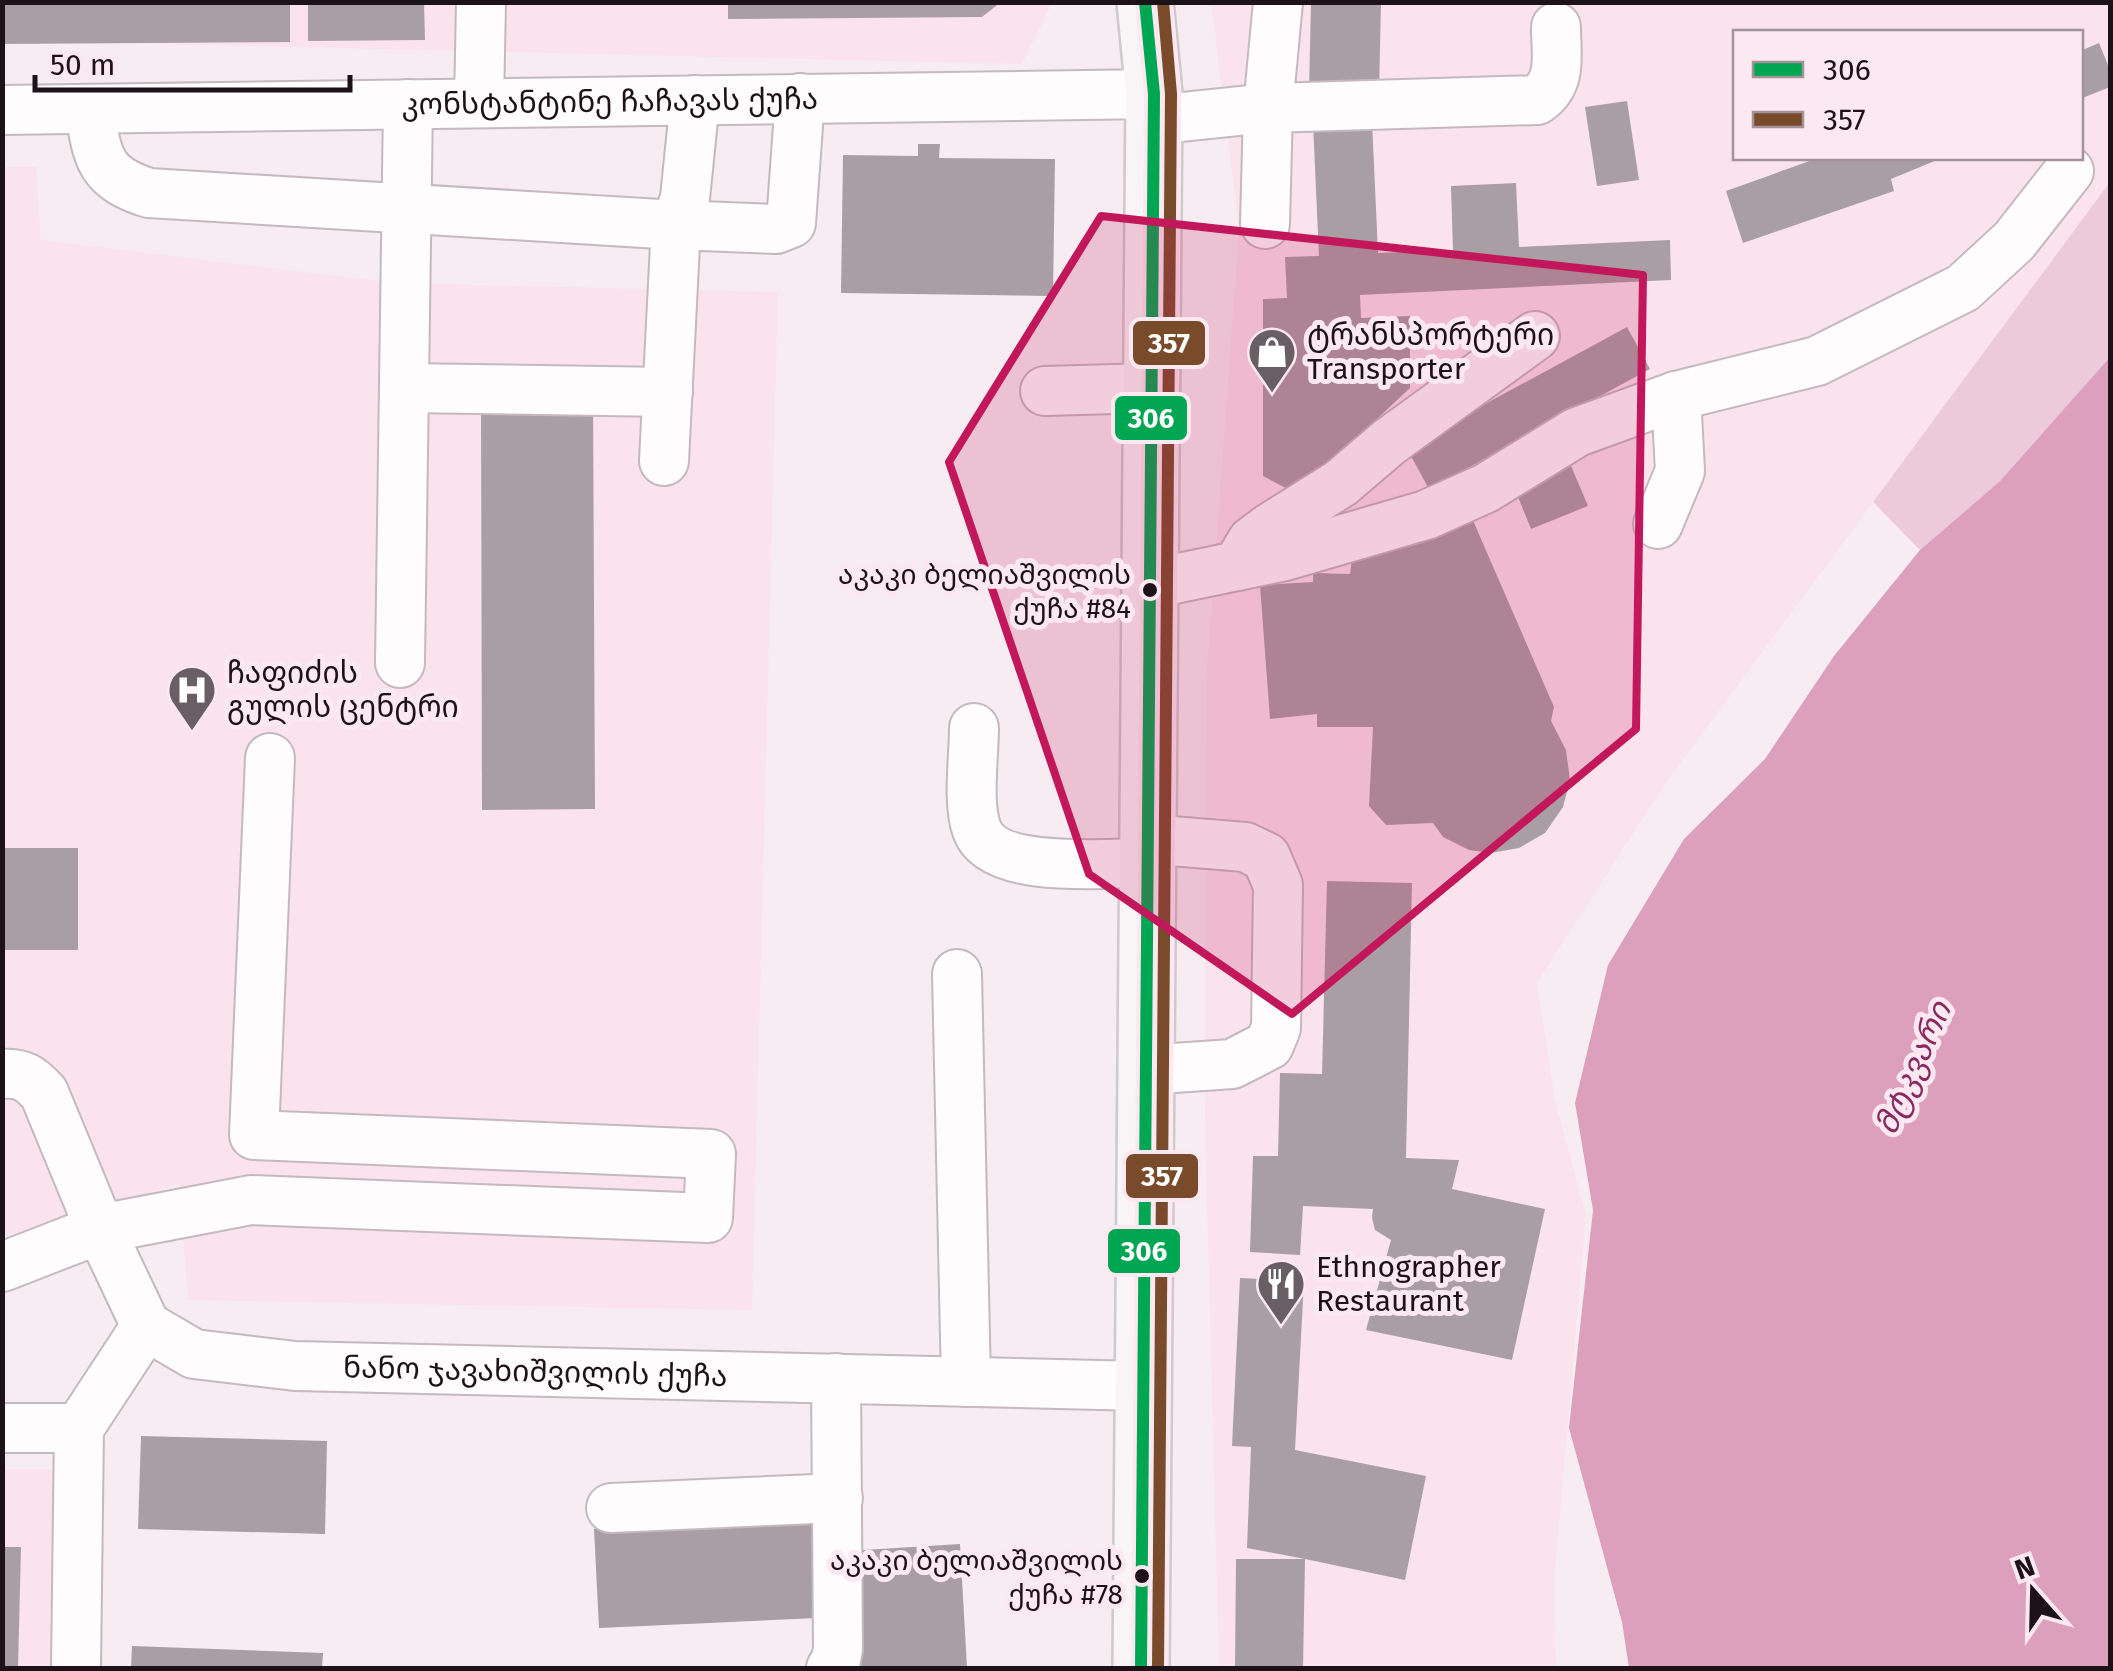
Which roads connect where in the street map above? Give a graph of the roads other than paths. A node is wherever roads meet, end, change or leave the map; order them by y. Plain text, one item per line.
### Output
1 (481, 2) edge
2 (1146, 2) edge
3 (1278, 2) edge
4 (1556, 27) dead end
5 (800, 98) junction
6 (695, 100) junction
7 (479, 103) junction
8 (408, 104) junction
9 (1154, 107) junction
10 (1268, 108) junction
11 (89, 109) junction
12 (2, 110) edge
13 (2069, 170) dead end
14 (406, 210) junction
15 (1265, 224) dead end
16 (676, 225) junction
17 (1536, 336) dead end
18 (404, 388) junction
19 (1151, 388) junction
20 (1045, 391) dead end
21 (668, 392) junction
22 (1676, 396) junction
23 (664, 461) dead end
24 (1658, 524) dead end
25 (1237, 566) junction
26 (1150, 584) junction
27 (400, 663) dead end
28 (974, 728) dead end
29 (270, 758) dead end
30 (1147, 851) junction
31 (958, 974) dead end
32 (1145, 1070) junction
33 (2, 1074) edge
34 (254, 1136) junction
35 (251, 1200) junction
36 (100, 1229) junction
37 (2, 1266) edge
38 (146, 1326) junction
39 (836, 1378) junction
40 (966, 1382) junction
41 (1142, 1386) junction
42 (2, 1428) edge
43 (79, 1428) junction
44 (838, 1498) junction
45 (611, 1508) dead end
46 (76, 1668) edge
47 (831, 1668) edge
48 (1141, 1668) edge

1 - 7 street
2 - 9 main road
3 - 10 street
4 - 10 street, კონსტანტინე ჩაჩავას ქუჩა
5 - 6 street, კონსტანტინე ჩაჩავას ქუჩა
5 - 9 street, კონსტანტინე ჩაჩავას ქუჩა
5 - 16 street
6 - 7 street, კონსტანტინე ჩაჩავას ქუჩა
6 - 16 street
7 - 8 street, კონსტანტინე ჩაჩავას ქუჩა
8 - 11 street, კონსტანტინე ჩაჩავას ქუჩა
8 - 14 street
9 - 10 street, კონსტანტინე ჩაჩავას ქუჩა
9 - 19 main road
10 - 15 street
11 - 12 street, კონსტანტინე ჩაჩავას ქუჩა
11 - 14 street
13 - 22 street
14 - 16 street
14 - 18 street
16 - 21 street
17 - 25 street
18 - 21 street
18 - 27 street
19 - 20 street
19 - 26 main road
21 - 23 street
22 - 24 street
22 - 25 street
25 - 26 street
26 - 30 main road
28 - 30 street
29 - 34 street
30 - 32 main road
30 - 32 street
31 - 40 street
32 - 41 main road
33 - 36 street
34 - 35 street
34 - 35 street
35 - 36 street
36 - 37 street
36 - 38 street
38 - 39 street, ნანო ჯავახიშვილის ქუჩა
38 - 43 street
39 - 40 street, ნანო ჯავახიშვილის ქუჩა
39 - 44 street
40 - 41 street, ნანო ჯავახიშვილის ქუჩა
41 - 48 main road
42 - 43 street
43 - 46 street
44 - 45 street
44 - 47 street

